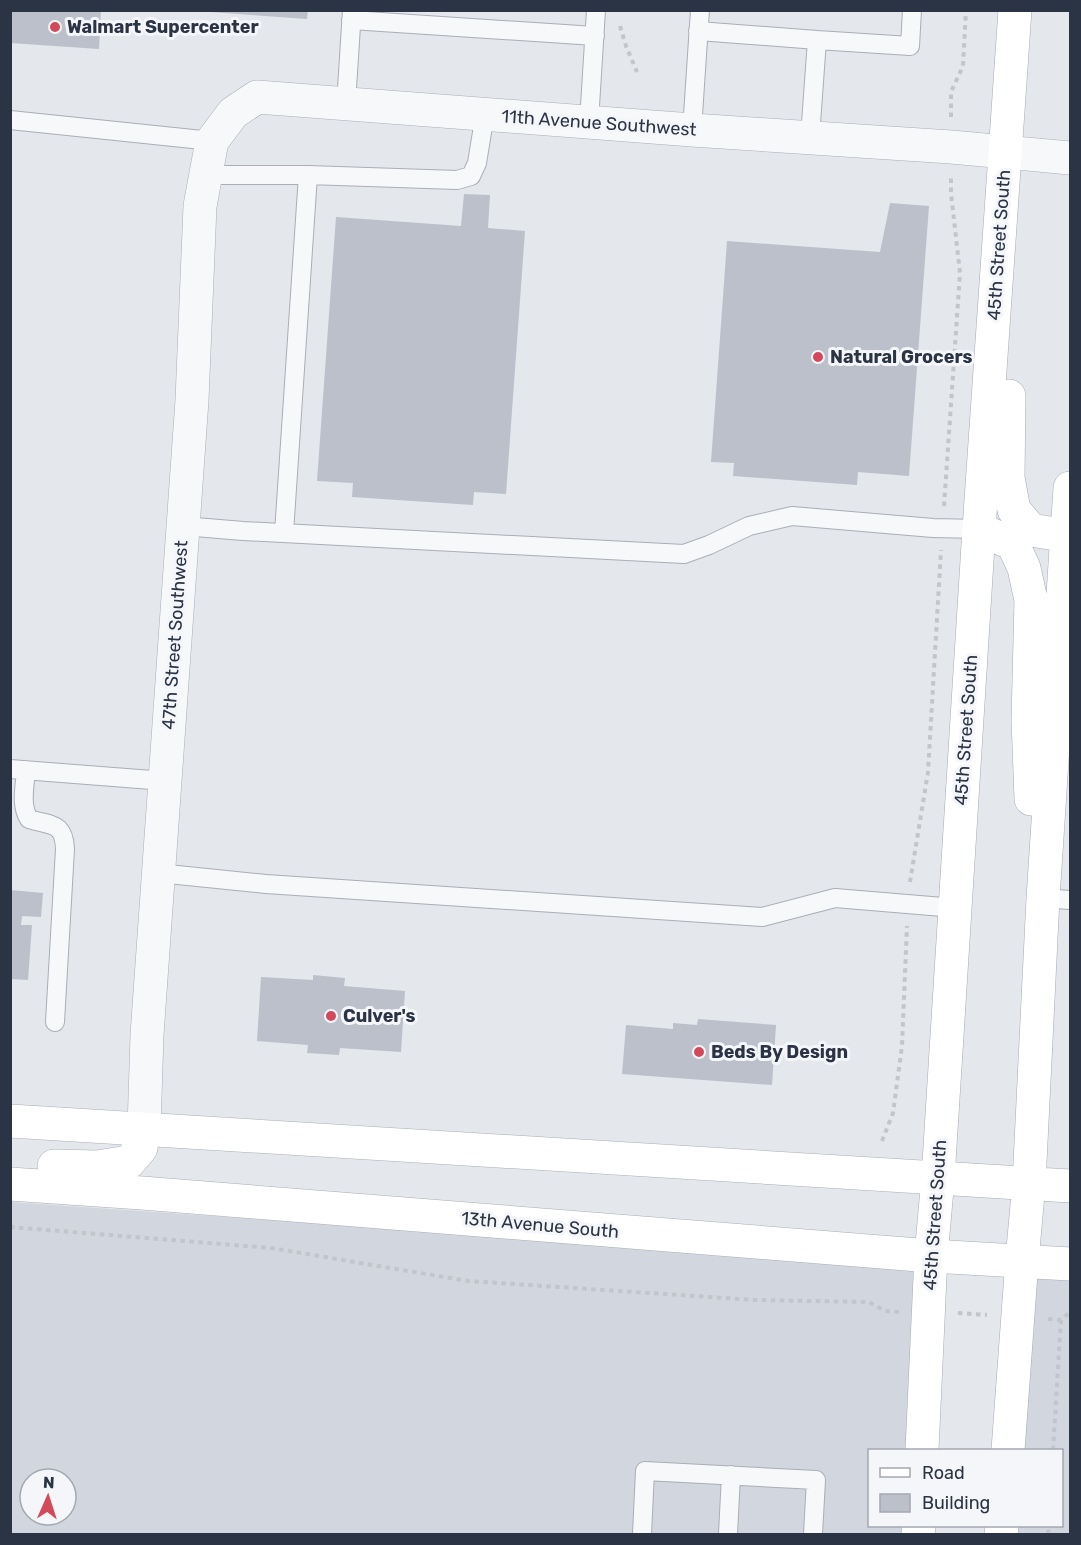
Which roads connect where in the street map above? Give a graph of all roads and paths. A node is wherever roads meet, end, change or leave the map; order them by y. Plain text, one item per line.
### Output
1 (596, 10) edge
2 (700, 10) edge
3 (912, 10) edge
4 (966, 10) edge
5 (1015, 10) edge
6 (351, 15) edge
7 (620, 23) dead end
8 (698, 31) junction
9 (595, 36) junction
10 (817, 40) junction
11 (637, 72) dead end
12 (951, 92) dead end
13 (346, 104) junction
14 (485, 114) junction
15 (10, 120) edge
16 (589, 122) junction
17 (692, 130) junction
18 (810, 137) junction
19 (212, 141) junction
20 (1005, 152) junction
21 (1071, 158) edge
22 (206, 175) junction
23 (308, 175) junction
24 (995, 309) junction
25 (1071, 488) edge
26 (183, 526) junction
27 (980, 530) junction
28 (284, 533) junction
29 (1069, 536) edge
30 (18, 770) edge
31 (165, 781) junction
32 (158, 873) junction
33 (1057, 899) edge
34 (955, 908) junction
35 (906, 950) dead end
36 (55, 1022) dead end
37 (10, 1121) edge
38 (144, 1129) junction
39 (882, 1141) dead end
40 (10, 1163) edge
41 (938, 1178) junction
42 (1029, 1183) junction
43 (10, 1184) edge
44 (1071, 1186) edge
45 (10, 1227) edge
46 (931, 1256) junction
47 (1022, 1260) junction
48 (1071, 1264) edge
49 (929, 1312) junction
50 (1071, 1312) edge
51 (1017, 1317) junction
52 (1060, 1320) junction
53 (922, 1449) edge
54 (1008, 1449) edge
55 (1053, 1449) edge
56 (731, 1475) junction
57 (642, 1534) edge
58 (728, 1534) edge
59 (813, 1534) edge

1 - 9 lane
2 - 8 lane
3 - 10 lane
4 - 12 path
5 - 20 main road, 45th Street South
6 - 9 lane
6 - 13 lane
7 - 11 path
8 - 10 lane
8 - 17 lane
9 - 16 lane
10 - 18 lane
13 - 14 street, 11th Avenue Southwest
13 - 19 street, 11th Avenue Southwest
14 - 16 street, 11th Avenue Southwest
14 - 23 lane
15 - 19 lane
16 - 17 street, 11th Avenue Southwest
17 - 18 street, 11th Avenue Southwest
18 - 20 street, 11th Avenue Southwest
19 - 22 street, 47th Street Southwest
20 - 21 street, 11th Avenue Southwest
20 - 24 main road, 45th Street South
22 - 23 lane
22 - 26 street, 47th Street Southwest
23 - 28 lane
24 - 27 main road, 45th Street South
24 - 29 main road
25 - 29 main road
26 - 28 lane
26 - 31 street, 47th Street Southwest
27 - 28 lane
27 - 33 main road
27 - 34 main road, 45th Street South
29 - 33 main road
30 - 31 lane
30 - 36 lane
31 - 32 street, 47th Street Southwest
32 - 34 lane
32 - 38 street, 47th Street Southwest
33 - 42 main road
34 - 41 main road, 45th Street South
35 - 39 path
37 - 38 main road
38 - 40 main road
38 - 41 main road
41 - 42 main road
41 - 46 main road, 45th Street South
42 - 44 main road
42 - 47 main road
43 - 46 main road, 13th Avenue South
45 - 49 path
46 - 47 main road, 13th Avenue South
46 - 49 main road, 45th Street South
47 - 48 main road, 13th Avenue South
47 - 51 main road
49 - 51 path
49 - 53 main road, 45th Street South
50 - 52 path
51 - 52 path
51 - 54 main road
52 - 55 path
56 - 57 lane
56 - 58 lane
56 - 59 lane

